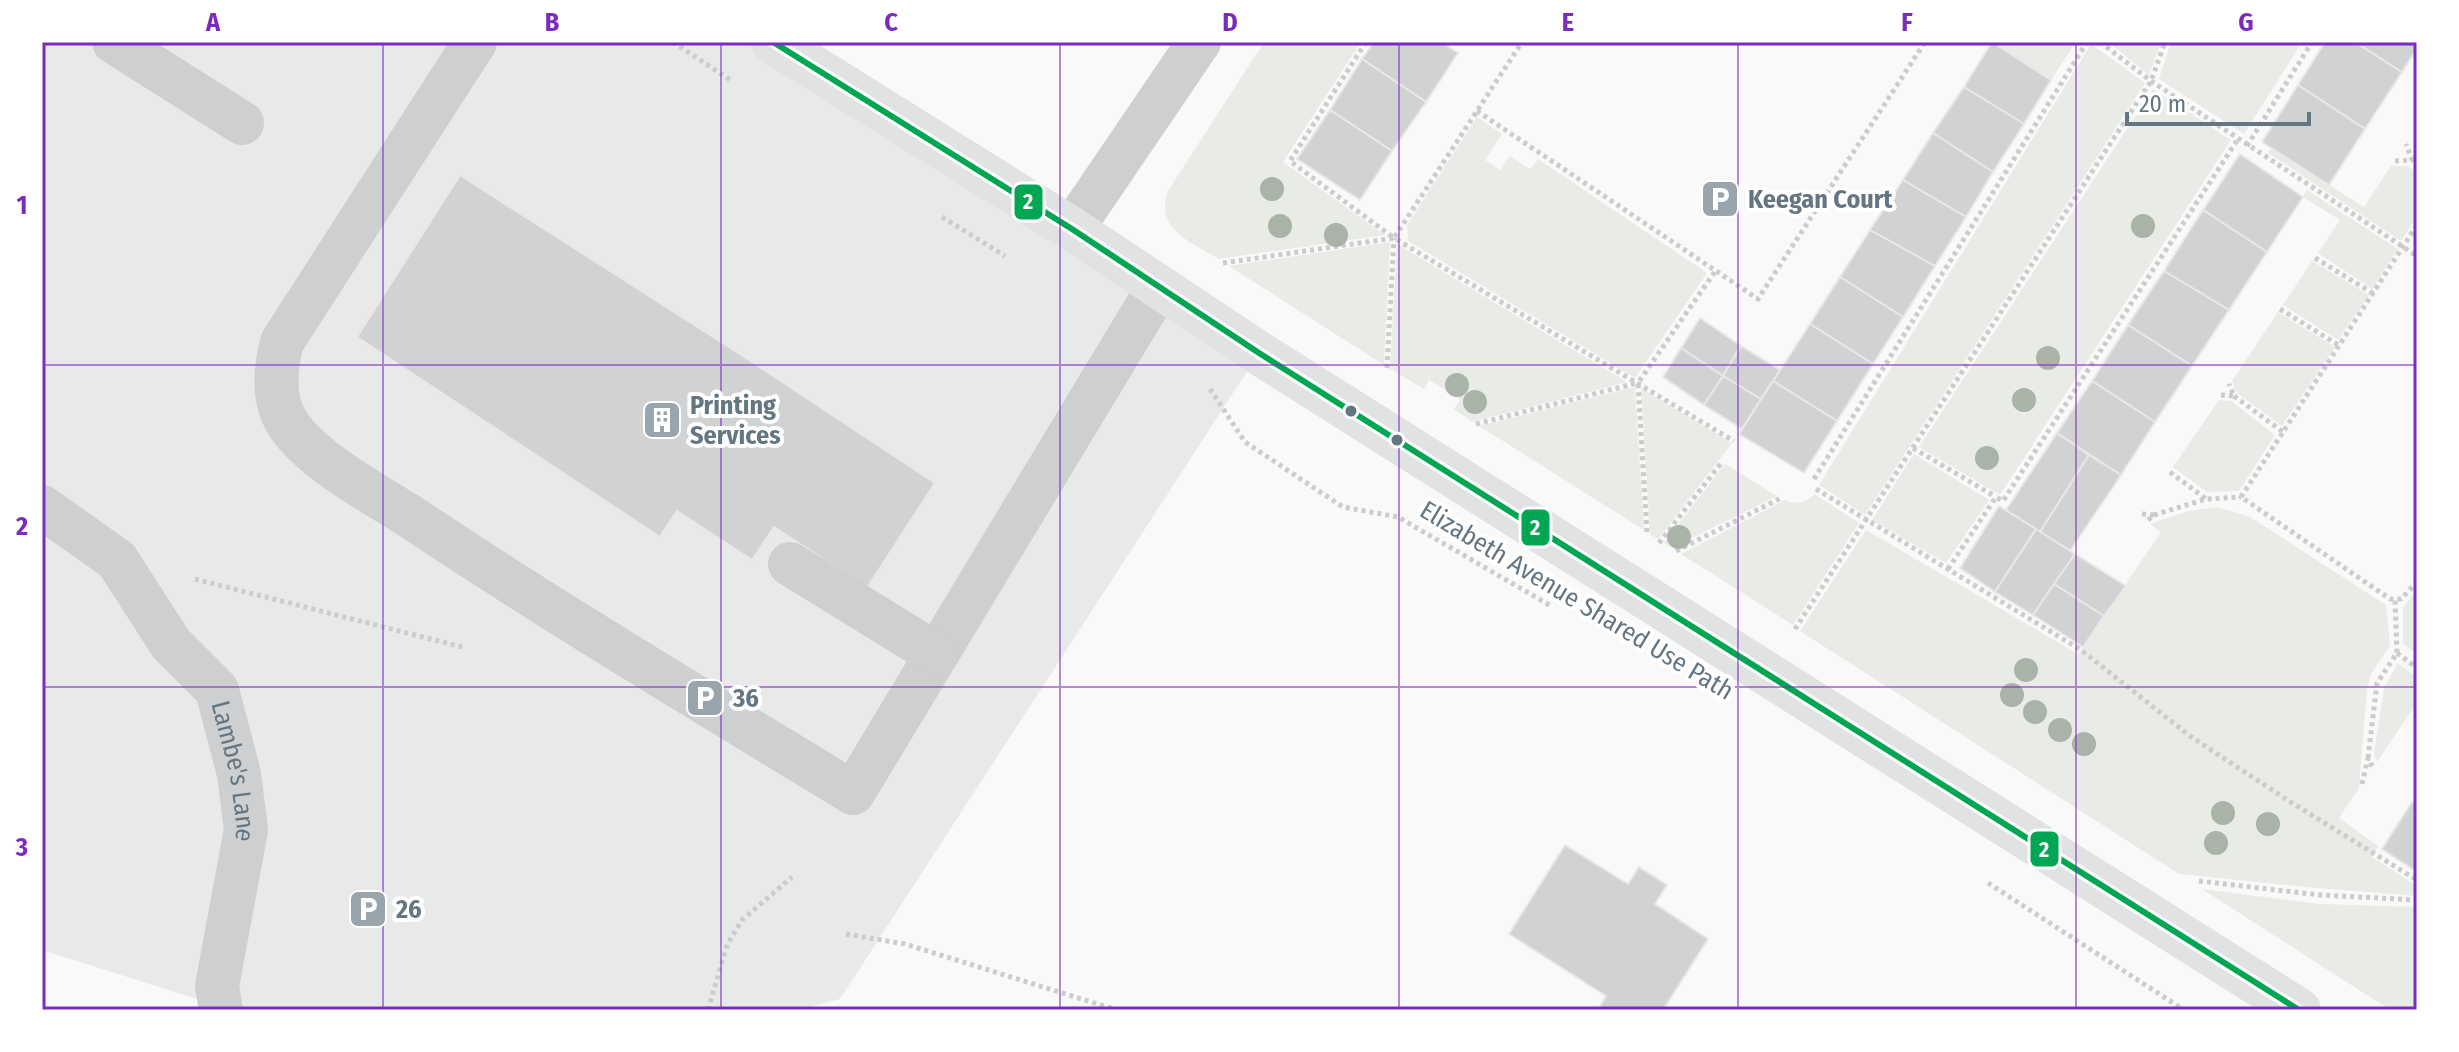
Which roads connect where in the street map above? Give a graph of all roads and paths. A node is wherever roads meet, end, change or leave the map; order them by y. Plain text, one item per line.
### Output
1 (114, 42) edge
2 (475, 42) edge
3 (773, 42) edge
4 (1199, 42) edge
5 (1366, 42) edge
6 (1522, 42) edge
7 (1925, 42) edge
8 (2087, 42) edge
9 (2100, 42) edge
10 (2165, 42) edge
11 (2312, 42) edge
12 (2151, 81) junction
13 (1477, 111) junction
14 (242, 123) dead end
15 (2238, 139) junction
16 (2406, 144) dead end
17 (2247, 146) junction
18 (2395, 161) dead end
19 (2414, 162) edge
20 (2417, 225) edge
21 (1072, 229) junction
22 (1394, 238) junction
23 (2403, 247) junction
24 (2417, 256) edge
25 (2315, 258) dead end
26 (1214, 265) dead end
27 (1716, 270) junction
28 (1158, 288) junction
29 (2374, 294) junction
30 (2280, 309) dead end
31 (2340, 346) junction
32 (1387, 375) dead end
33 (1205, 380) dead end
34 (1638, 383) junction
35 (2229, 384) dead end
36 (2221, 395) dead end
37 (2234, 396) junction
38 (1467, 426) dead end
39 (2283, 432) junction
40 (1734, 441) dead end
41 (1913, 448) junction
42 (1722, 462) dead end
43 (2170, 472) dead end
44 (1814, 479) dead end
45 (1816, 489) dead end
46 (1996, 497) junction
47 (2241, 497) junction
48 (1781, 498) dead end
49 (2206, 499) junction
50 (42, 507) edge
51 (2142, 514) dead end
52 (2154, 515) junction
53 (1865, 520) junction
54 (2146, 522) dead end
55 (1648, 542) dead end
56 (1656, 547) dead end
57 (1668, 555) dead end
58 (117, 560) junction
59 (790, 564) dead end
60 (1948, 569) junction
61 (2417, 582) edge
62 (2395, 599) junction
63 (1557, 610) dead end
64 (1792, 635) dead end
65 (462, 647) dead end
66 (2397, 653) junction
67 (936, 654) junction
68 (2417, 668) edge
69 (2368, 758) junction
70 (2373, 768) dead end
71 (2362, 784) dead end
72 (792, 877) dead end
73 (2417, 880) edge
74 (2198, 881) dead end
75 (1987, 882) dead end
76 (2417, 900) edge
77 (846, 934) dead end
78 (221, 1010) edge
79 (708, 1010) edge
80 (1117, 1010) edge
81 (2184, 1010) edge
82 (2299, 1010) edge

1 - 14 street
2 - 67 street
3 - 21 main road
4 - 21 street
5 - 22 path
6 - 13 path
7 - 27 path
8 - 44 path
9 - 12 path
10 - 12 path
11 - 17 path
12 - 15 path
12 - 41 path
13 - 22 path
13 - 27 path
15 - 17 path
15 - 46 path
16 - 19 path
17 - 23 path
18 - 19 path
20 - 23 path
21 - 28 main road
22 - 26 path
22 - 32 path
22 - 34 path
23 - 24 path
23 - 29 path
25 - 29 path
27 - 34 path
28 - 67 street
28 - 82 main road
29 - 31 path
30 - 31 path
31 - 39 path
33 - 63 path, Elizabeth Avenue Shared Use Path
34 - 38 path
34 - 40 path
34 - 55 path
35 - 37 path
36 - 37 path
37 - 39 path
39 - 47 path
41 - 46 path
41 - 53 path
42 - 56 path
43 - 49 path
45 - 53 path
46 - 60 path
47 - 49 path
47 - 62 path
48 - 57 path
49 - 52 path
50 - 58 street, Lambe's Lane
51 - 52 path
52 - 54 path
53 - 60 path
53 - 64 path
58 - 65 path
58 - 78 street, Lambe's Lane
59 - 67 street
60 - 73 path
61 - 62 path
62 - 66 path
66 - 68 path
66 - 69 path
69 - 70 path
69 - 71 path
72 - 79 path
74 - 76 path
75 - 81 path
77 - 80 path

